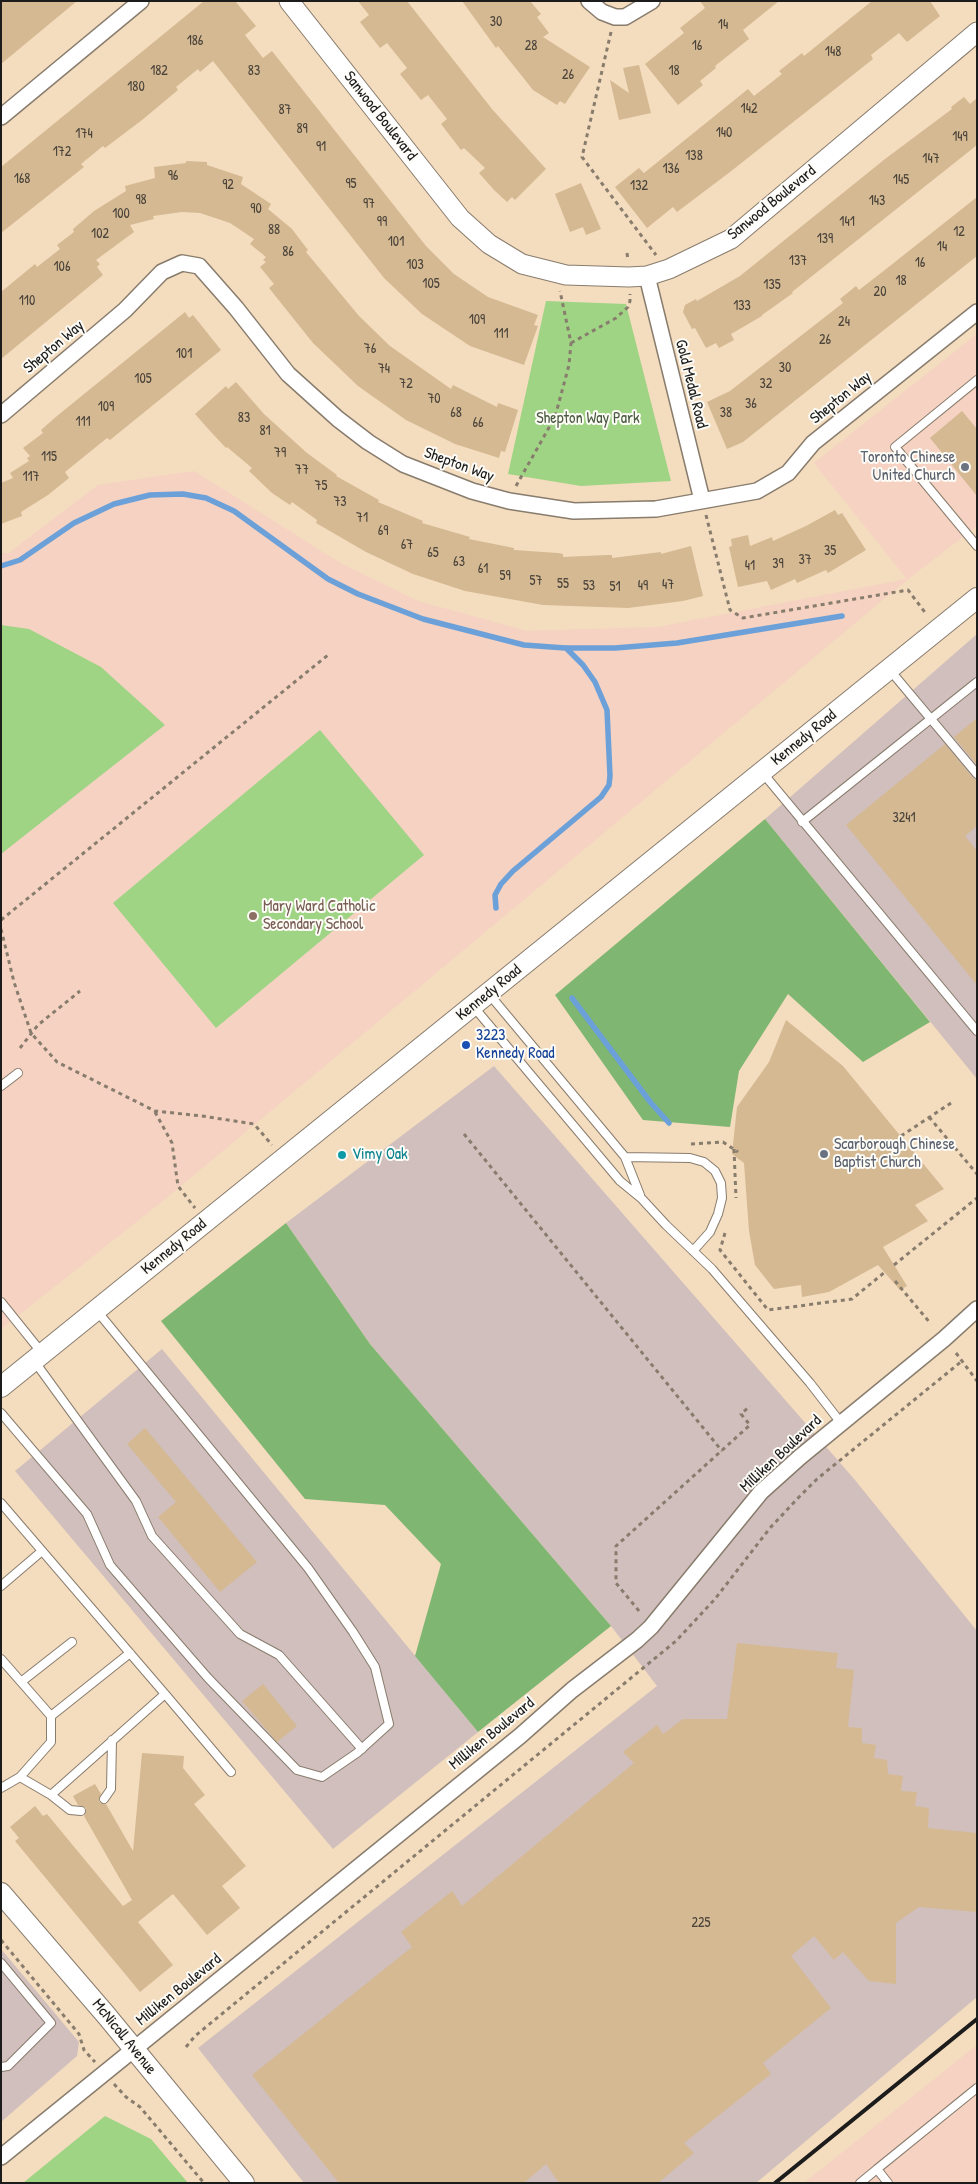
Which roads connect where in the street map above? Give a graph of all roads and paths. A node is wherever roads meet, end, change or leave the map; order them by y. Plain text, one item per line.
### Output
1 (141, 1) edge
2 (289, 1) edge
3 (588, 1) edge
4 (652, 1) edge
5 (615, 17) junction
6 (977, 32) edge
7 (1, 117) edge
8 (658, 257) dead end
9 (646, 276) junction
10 (560, 298) dead end
11 (630, 301) dead end
12 (977, 312) edge
13 (571, 343) junction
14 (977, 380) edge
15 (1, 415) edge
16 (518, 482) dead end
17 (702, 500) junction
18 (977, 546) edge
19 (977, 598) edge
20 (938, 629) junction
21 (328, 655) dead end
22 (889, 669) junction
23 (977, 682) edge
24 (931, 719) junction
25 (762, 772) junction
26 (977, 774) edge
27 (802, 822) junction
28 (1, 920) edge
29 (1, 930) edge
30 (80, 991) dead end
31 (489, 993) junction
32 (473, 1006) junction
33 (977, 1031) edge
34 (31, 1033) junction
35 (20, 1048) dead end
36 (18, 1072) dead end
37 (1, 1086) edge
38 (951, 1103) dead end
39 (155, 1111) junction
40 (929, 1117) junction
41 (464, 1134) dead end
42 (901, 1136) dead end
43 (688, 1144) dead end
44 (734, 1149) junction
45 (738, 1152) dead end
46 (625, 1157) junction
47 (283, 1159) junction
48 (977, 1174) edge
49 (977, 1198) edge
50 (642, 1199) junction
51 (734, 1204) dead end
52 (206, 1222) junction
53 (726, 1232) dead end
54 (693, 1251) junction
55 (894, 1265) dead end
56 (885, 1272) dead end
57 (895, 1280) dead end
58 (1, 1302) edge
59 (977, 1309) edge
60 (96, 1310) junction
61 (931, 1324) dead end
62 (956, 1353) dead end
63 (38, 1357) junction
64 (977, 1381) edge
65 (1, 1387) edge
66 (750, 1406) dead end
67 (1, 1413) edge
68 (841, 1423) junction
69 (722, 1450) junction
70 (1, 1503) edge
71 (42, 1551) junction
72 (1, 1586) edge
73 (639, 1611) dead end
74 (72, 1642) dead end
75 (130, 1653) junction
76 (1, 1659) edge
77 (21, 1682) junction
78 (165, 1694) junction
79 (51, 1716) junction
80 (112, 1740) junction
81 (362, 1748) junction
82 (231, 1772) dead end
83 (20, 1777) junction
84 (1, 1788) edge
85 (51, 1795) junction
86 (104, 1799) dead end
87 (81, 1811) dead end
88 (1, 1893) edge
89 (1, 1963) edge
90 (134, 2050) junction
91 (1, 2067) edge
92 (977, 2088) edge
93 (126, 2097) dead end
94 (1, 2157) edge
95 (877, 2169) junction
96 (204, 2183) edge
97 (244, 2183) edge
98 (860, 2183) edge
99 (888, 2183) edge

1 - 7 street
2 - 9 street, Sanwood Boulevard
3 - 5 street
4 - 5 street
5 - 8 path
6 - 9 street, Sanwood Boulevard
9 - 17 street, Gold Medal Road
10 - 13 path
11 - 13 path
12 - 17 street, Shepton Way
13 - 16 path
14 - 18 lane
15 - 17 street, Shepton Way
17 - 20 path
19 - 20 main road, Kennedy Road
20 - 22 main road, Kennedy Road
21 - 28 path
22 - 24 lane
22 - 25 main road, Kennedy Road
23 - 24 lane
24 - 26 lane
24 - 27 lane
25 - 27 lane
25 - 31 main road, Kennedy Road
27 - 33 lane
29 - 34 path
30 - 34 path
31 - 32 main road, Kennedy Road
31 - 46 lane
32 - 47 main road, Kennedy Road
32 - 50 lane
34 - 35 path
34 - 39 path
36 - 37 lane
38 - 40 path
39 - 47 path
39 - 52 path
40 - 42 path
40 - 48 path
41 - 69 path
43 - 44 path
44 - 45 path
44 - 51 path
46 - 50 lane
46 - 54 lane
47 - 52 main road, Kennedy Road
49 - 55 path
50 - 54 lane
52 - 60 main road, Kennedy Road
53 - 56 path
54 - 68 lane
57 - 61 path
58 - 63 lane
59 - 68 street, Milliken Boulevard
60 - 63 main road, Kennedy Road
60 - 81 lane
62 - 64 path
63 - 65 main road, Kennedy Road
63 - 81 lane
66 - 69 path
67 - 81 lane
68 - 90 street, Milliken Boulevard
69 - 73 path
70 - 71 lane
71 - 72 lane
71 - 75 lane
74 - 77 lane
75 - 78 lane
75 - 79 lane
76 - 77 lane
77 - 79 lane
78 - 80 lane
78 - 82 lane
79 - 83 lane
80 - 85 lane
80 - 86 lane
83 - 84 lane
83 - 85 lane
85 - 87 lane
88 - 90 main road, McNicoll Avenue
89 - 91 lane
90 - 94 street, Milliken Boulevard
90 - 97 main road, McNicoll Avenue
92 - 95 lane
93 - 96 path
95 - 98 lane
95 - 99 lane

